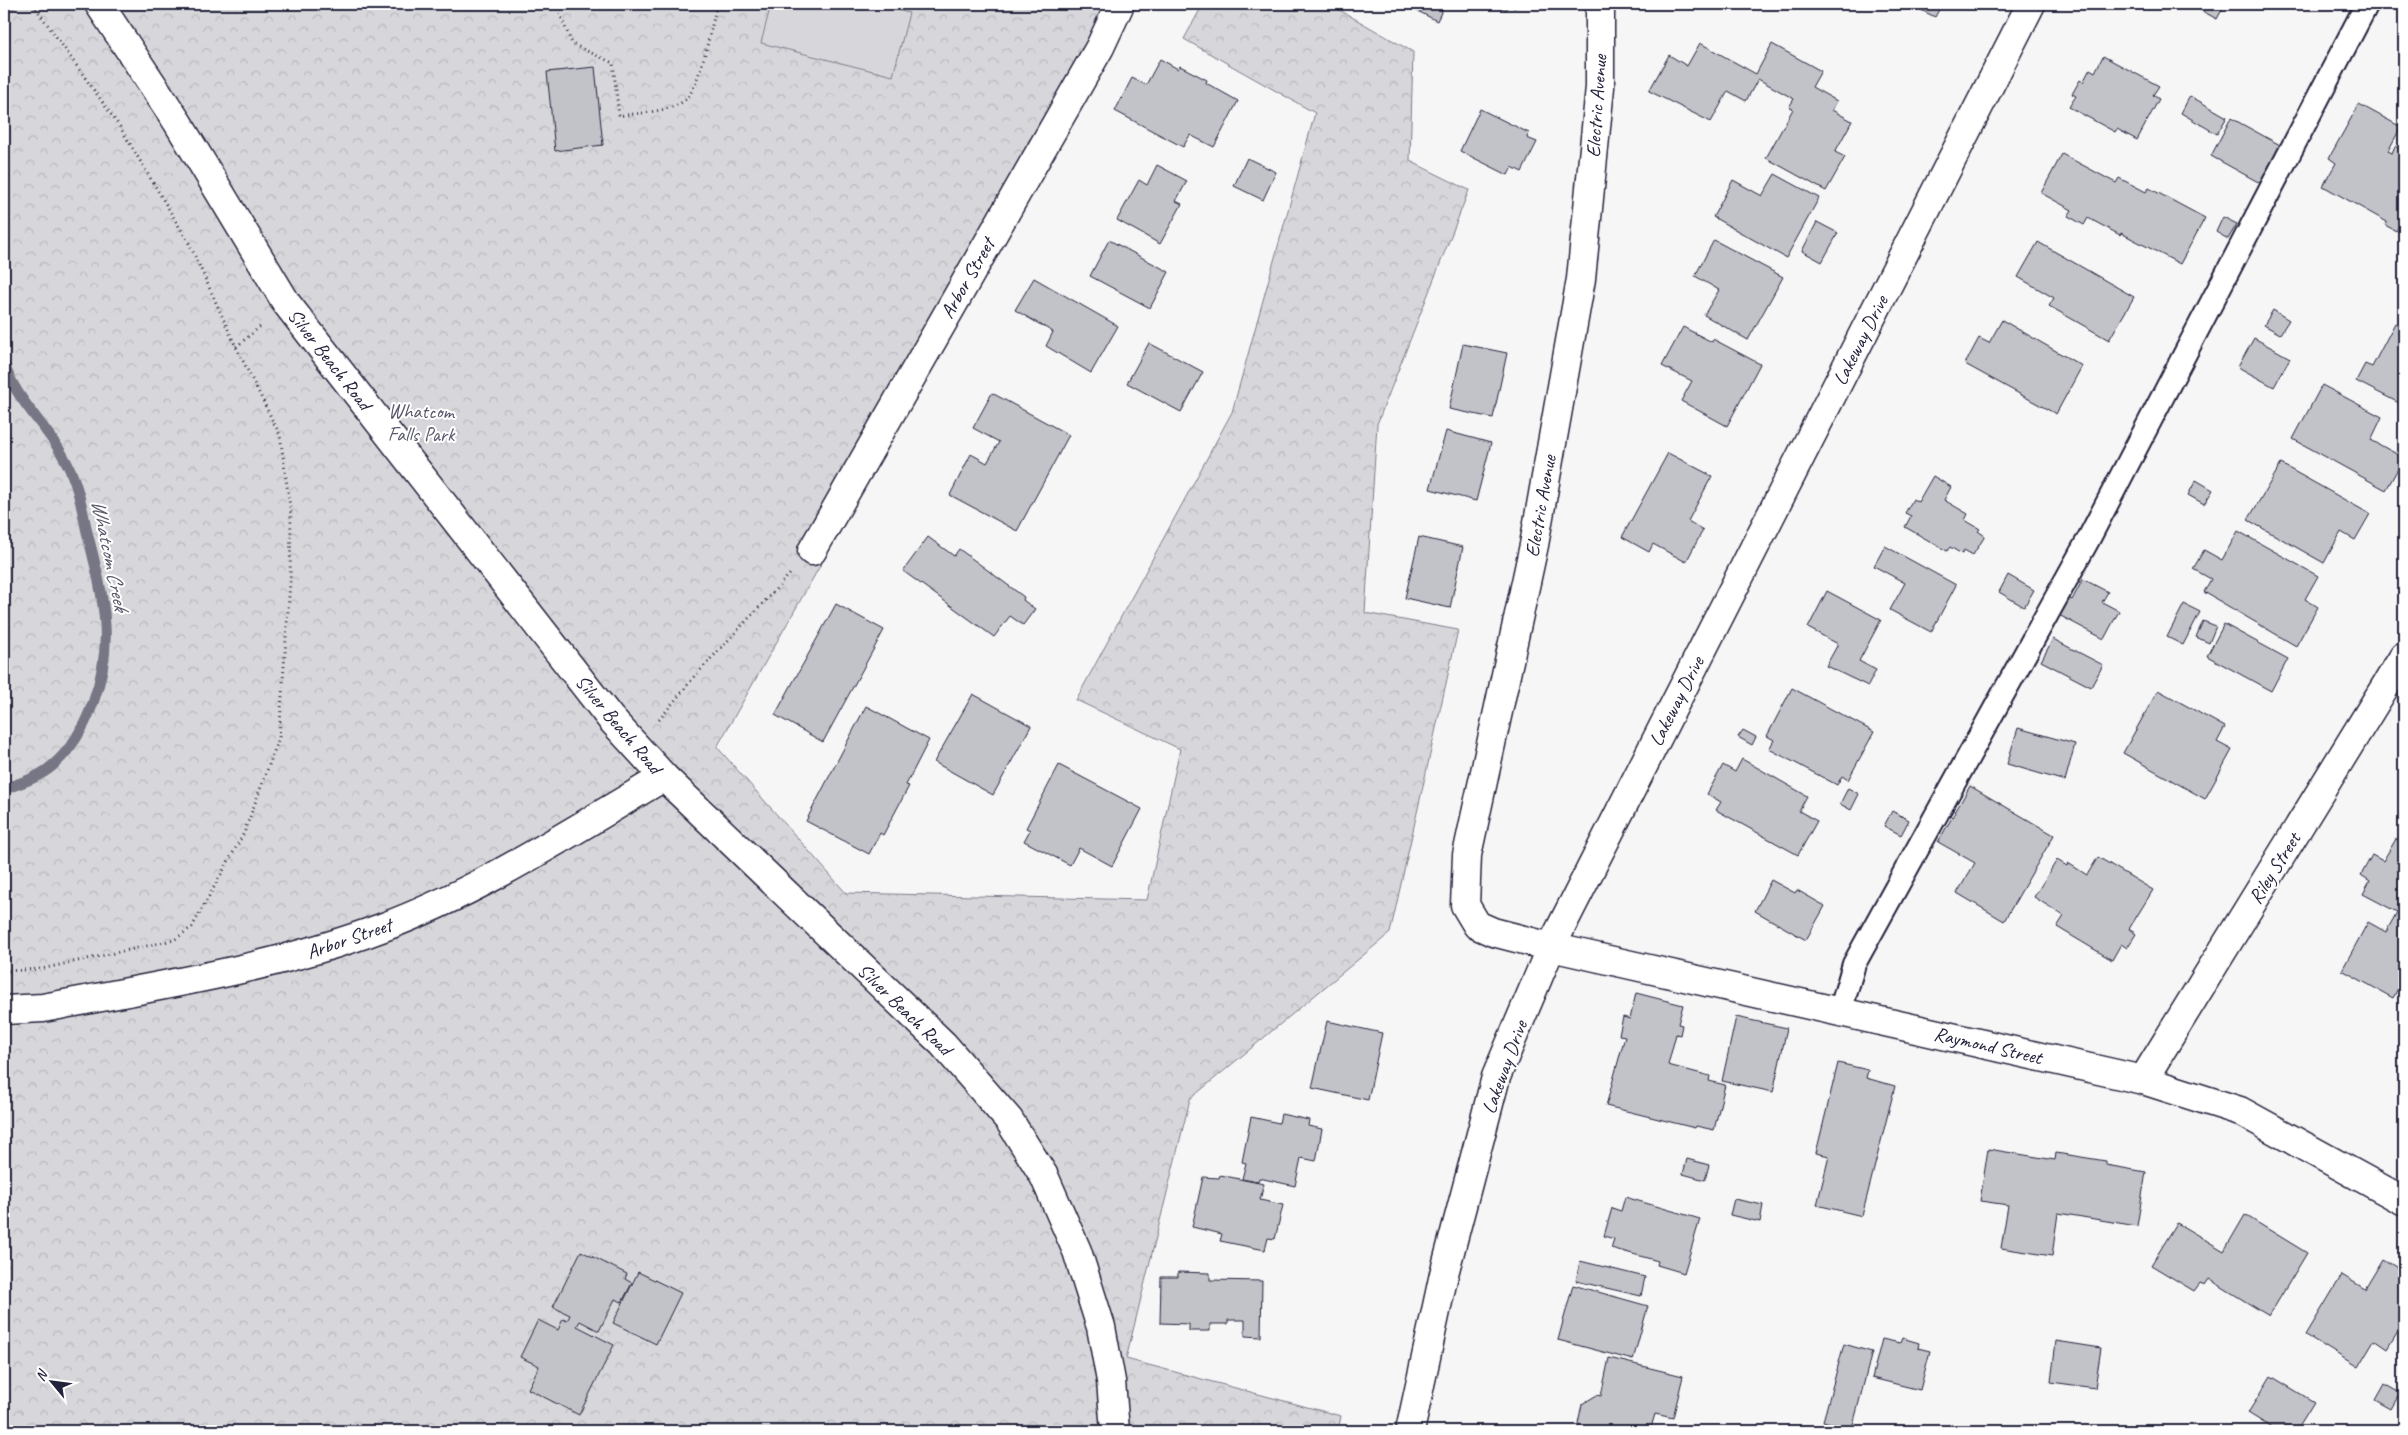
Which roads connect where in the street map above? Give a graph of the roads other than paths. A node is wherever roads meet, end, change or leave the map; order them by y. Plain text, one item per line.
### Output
1 (99, 4) edge
2 (1120, 4) edge
3 (1600, 4) edge
4 (2031, 4) edge
5 (2367, 4) edge
6 (812, 551) road end
7 (2404, 656) edge
8 (664, 777) junction
9 (1551, 947) junction
10 (4, 1010) edge
11 (1840, 1012) junction
12 (2143, 1080) junction
13 (2404, 1201) edge
14 (1115, 1431) edge
15 (1410, 1431) edge

1 - 8 street, Silver Beach Road
2 - 6 street, Arbor Street
3 - 9 street, Electric Avenue
4 - 9 street, Lakeway Drive
5 - 11 lane
7 - 12 street, Riley Street
8 - 10 street, Arbor Street
8 - 14 street, Silver Beach Road
9 - 11 street, Raymond Street
9 - 15 street, Lakeway Drive
11 - 12 street, Raymond Street
12 - 13 street, Raymond Street

